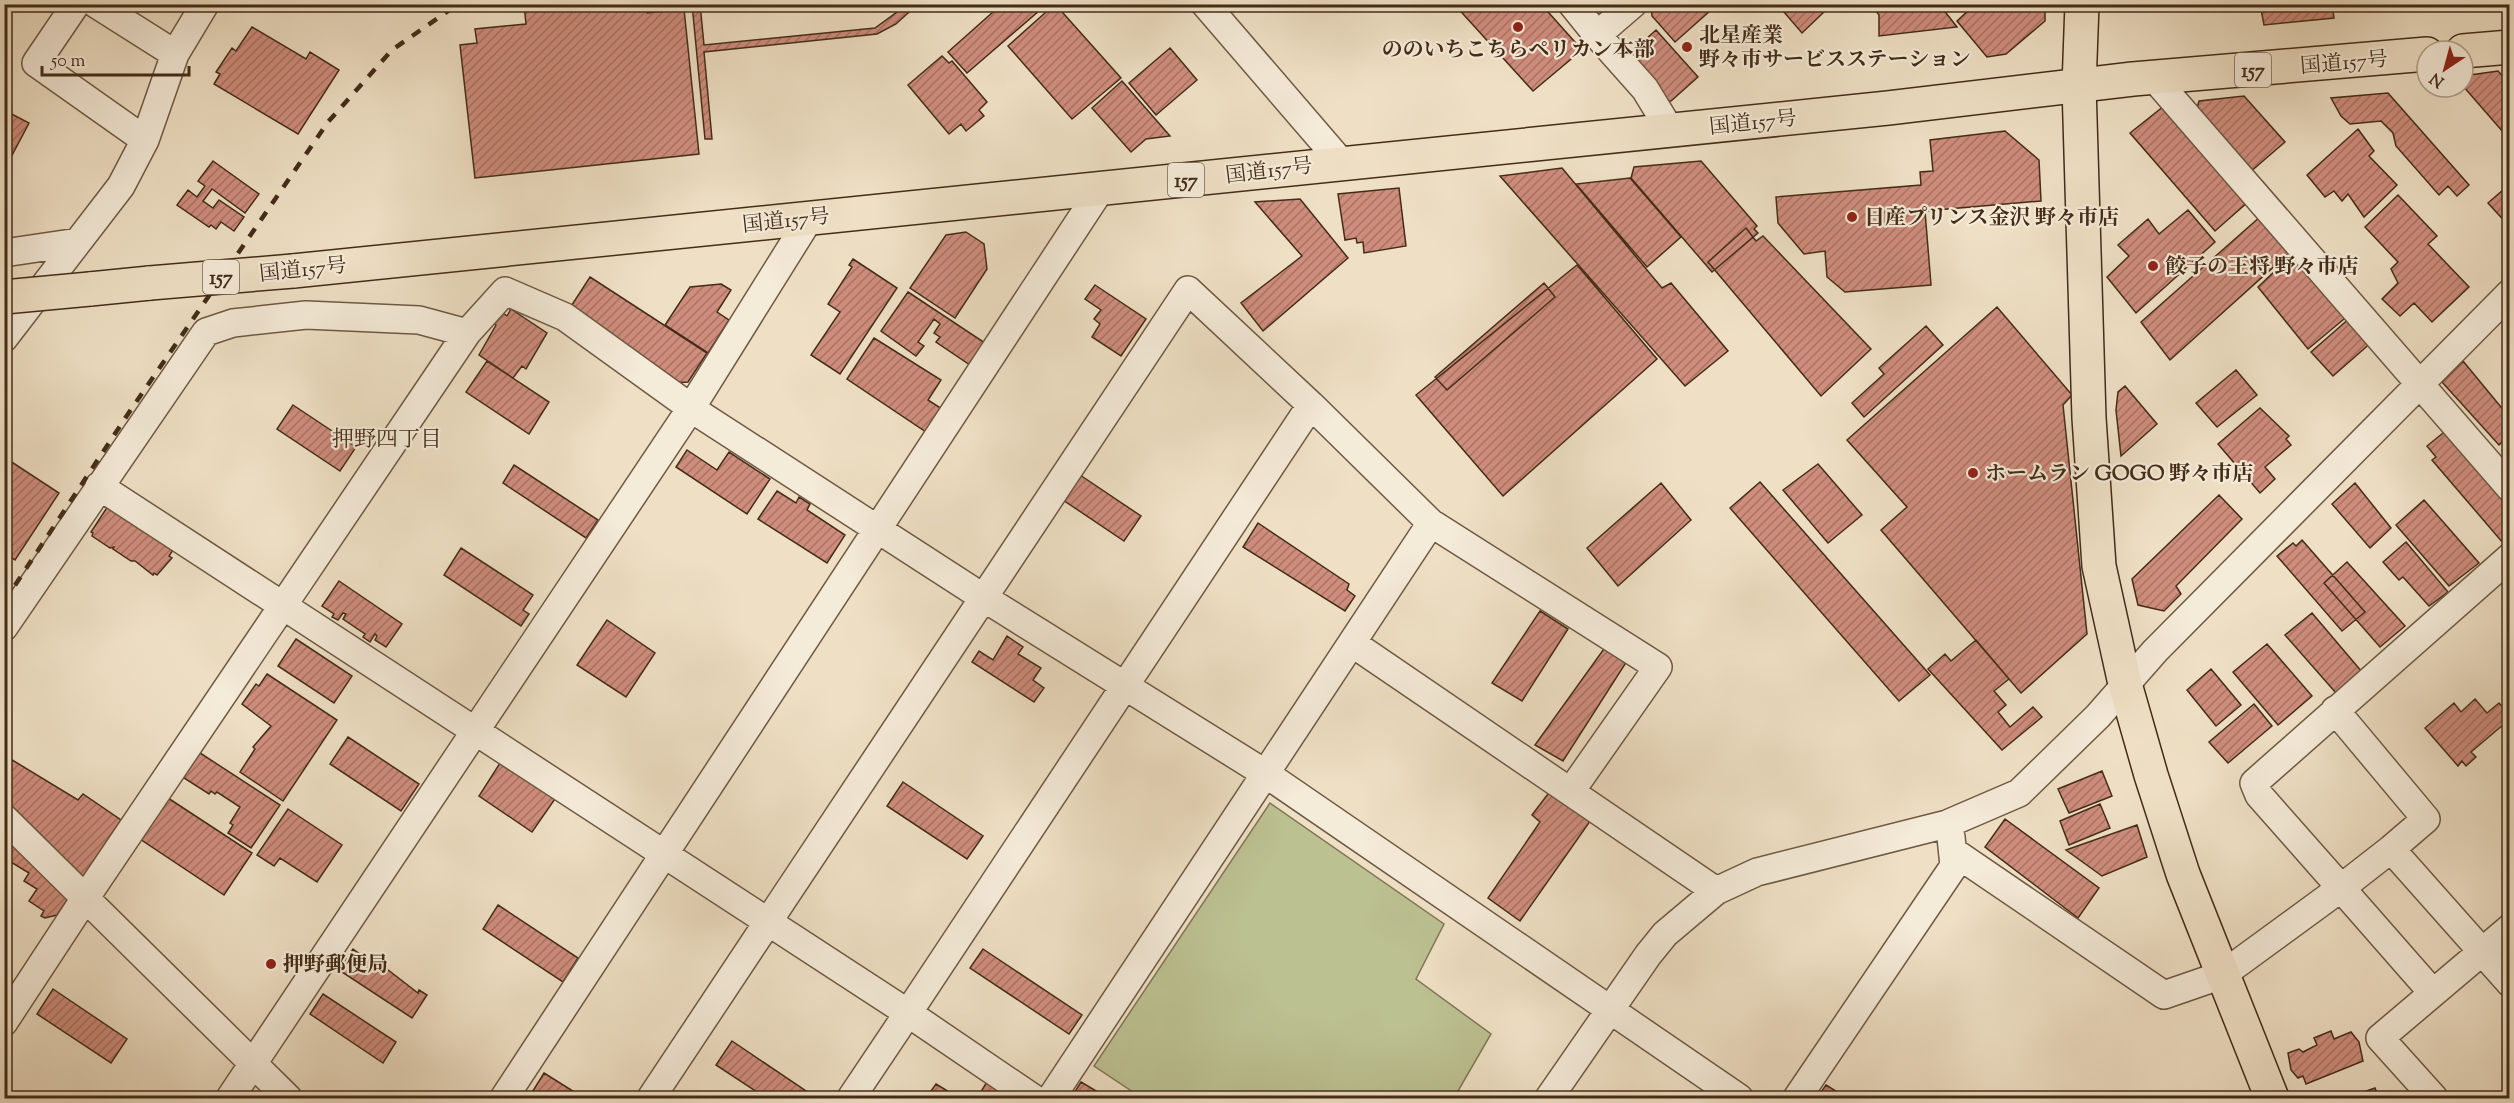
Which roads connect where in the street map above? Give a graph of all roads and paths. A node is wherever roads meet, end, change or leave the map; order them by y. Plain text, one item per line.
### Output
1 (76, 4) edge
2 (96, 4) edge
3 (205, 4) edge
4 (1205, 4) edge
5 (1572, 4) edge
6 (1633, 4) edge
7 (2082, 4) edge
8 (1597, 35) junction
9 (2510, 47) edge
10 (2475, 50) edge
11 (175, 54) junction
12 (2415, 55) edge
13 (2155, 79) junction
14 (2079, 86) junction
15 (1670, 130) junction
16 (145, 140) junction
17 (1341, 162) junction
18 (1100, 190) junction
19 (809, 219) junction
20 (78, 242) junction
21 (4, 253) edge
22 (2510, 293) edge
23 (4, 297) edge
24 (467, 333) junction
25 (4, 338) edge
26 (2418, 386) junction
27 (1311, 405) junction
28 (691, 408) junction
29 (99, 486) junction
30 (2510, 488) edge
31 (1431, 523) junction
32 (878, 530) junction
33 (2510, 557) edge
34 (984, 598) junction
35 (283, 605) junction
36 (4, 627) edge
37 (1352, 643) junction
38 (2125, 684) junction
39 (1126, 687) junction
40 (2336, 710) junction
41 (474, 732) junction
42 (1266, 774) junction
43 (1571, 791) junction
44 (4, 818) edge
45 (1947, 825) junction
46 (2391, 849) junction
47 (1954, 852) junction
48 (664, 854) junction
49 (2341, 888) junction
50 (1716, 891) junction
51 (86, 897) junction
52 (769, 922) junction
53 (2510, 928) edge
54 (2481, 952) junction
55 (2222, 975) junction
56 (2510, 983) edge
57 (2433, 993) junction
58 (1608, 1010) junction
59 (908, 1013) junction
60 (4, 1022) edge
61 (253, 1064) junction
62 (230, 1098) edge
63 (288, 1098) edge
64 (504, 1098) edge
65 (651, 1098) edge
66 (851, 1098) edge
67 (1033, 1098) edge
68 (1051, 1098) edge
69 (1549, 1098) edge
70 (1739, 1098) edge
71 (1797, 1098) edge
72 (2272, 1098) edge
73 (2434, 1098) edge

1 - 16 street
2 - 11 street
3 - 11 street
4 - 17 street
5 - 8 street
6 - 8 street
7 - 14 main road
8 - 15 street
9 - 10 main road
11 - 16 street
12 - 13 main road, 国道157号 / 157
13 - 14 main road, 国道157号 / 157
13 - 26 street
14 - 15 main road, 国道157号 / 157
14 - 38 main road
15 - 17 main road, 国道157号 / 157
16 - 20 street
17 - 18 main road, 国道157号 / 157
18 - 19 main road, 国道157号 / 157
18 - 32 street
19 - 23 main road, 国道157号 / 157, bridge
19 - 28 street
20 - 21 street
20 - 25 street
22 - 26 street
24 - 28 street
24 - 29 street
24 - 35 street
26 - 30 street
26 - 38 street
27 - 31 street
27 - 34 street
27 - 39 street
28 - 32 street
28 - 41 street
29 - 35 street
29 - 36 street
31 - 37 street
31 - 43 street
32 - 34 street
32 - 48 street
33 - 40 street
34 - 39 street
34 - 52 street
35 - 41 street
35 - 51 street
37 - 42 street
37 - 43 street
38 - 45 street
38 - 55 main road
39 - 42 street
39 - 59 street
40 - 46 street
40 - 49 street
41 - 48 street
41 - 61 street
42 - 58 street
42 - 68 street
43 - 50 street
44 - 51 street
45 - 47 street
45 - 50 street
46 - 49 street
46 - 54 street
47 - 55 street
47 - 71 street
48 - 52 street
48 - 64 street
49 - 55 street
49 - 57 street
50 - 58 street
51 - 60 street
51 - 61 street
52 - 59 street
52 - 65 street
53 - 54 street
54 - 56 street
54 - 57 street
55 - 72 main road
57 - 73 street
58 - 69 street
58 - 70 street
59 - 66 street
59 - 67 street
61 - 62 street
61 - 63 street

